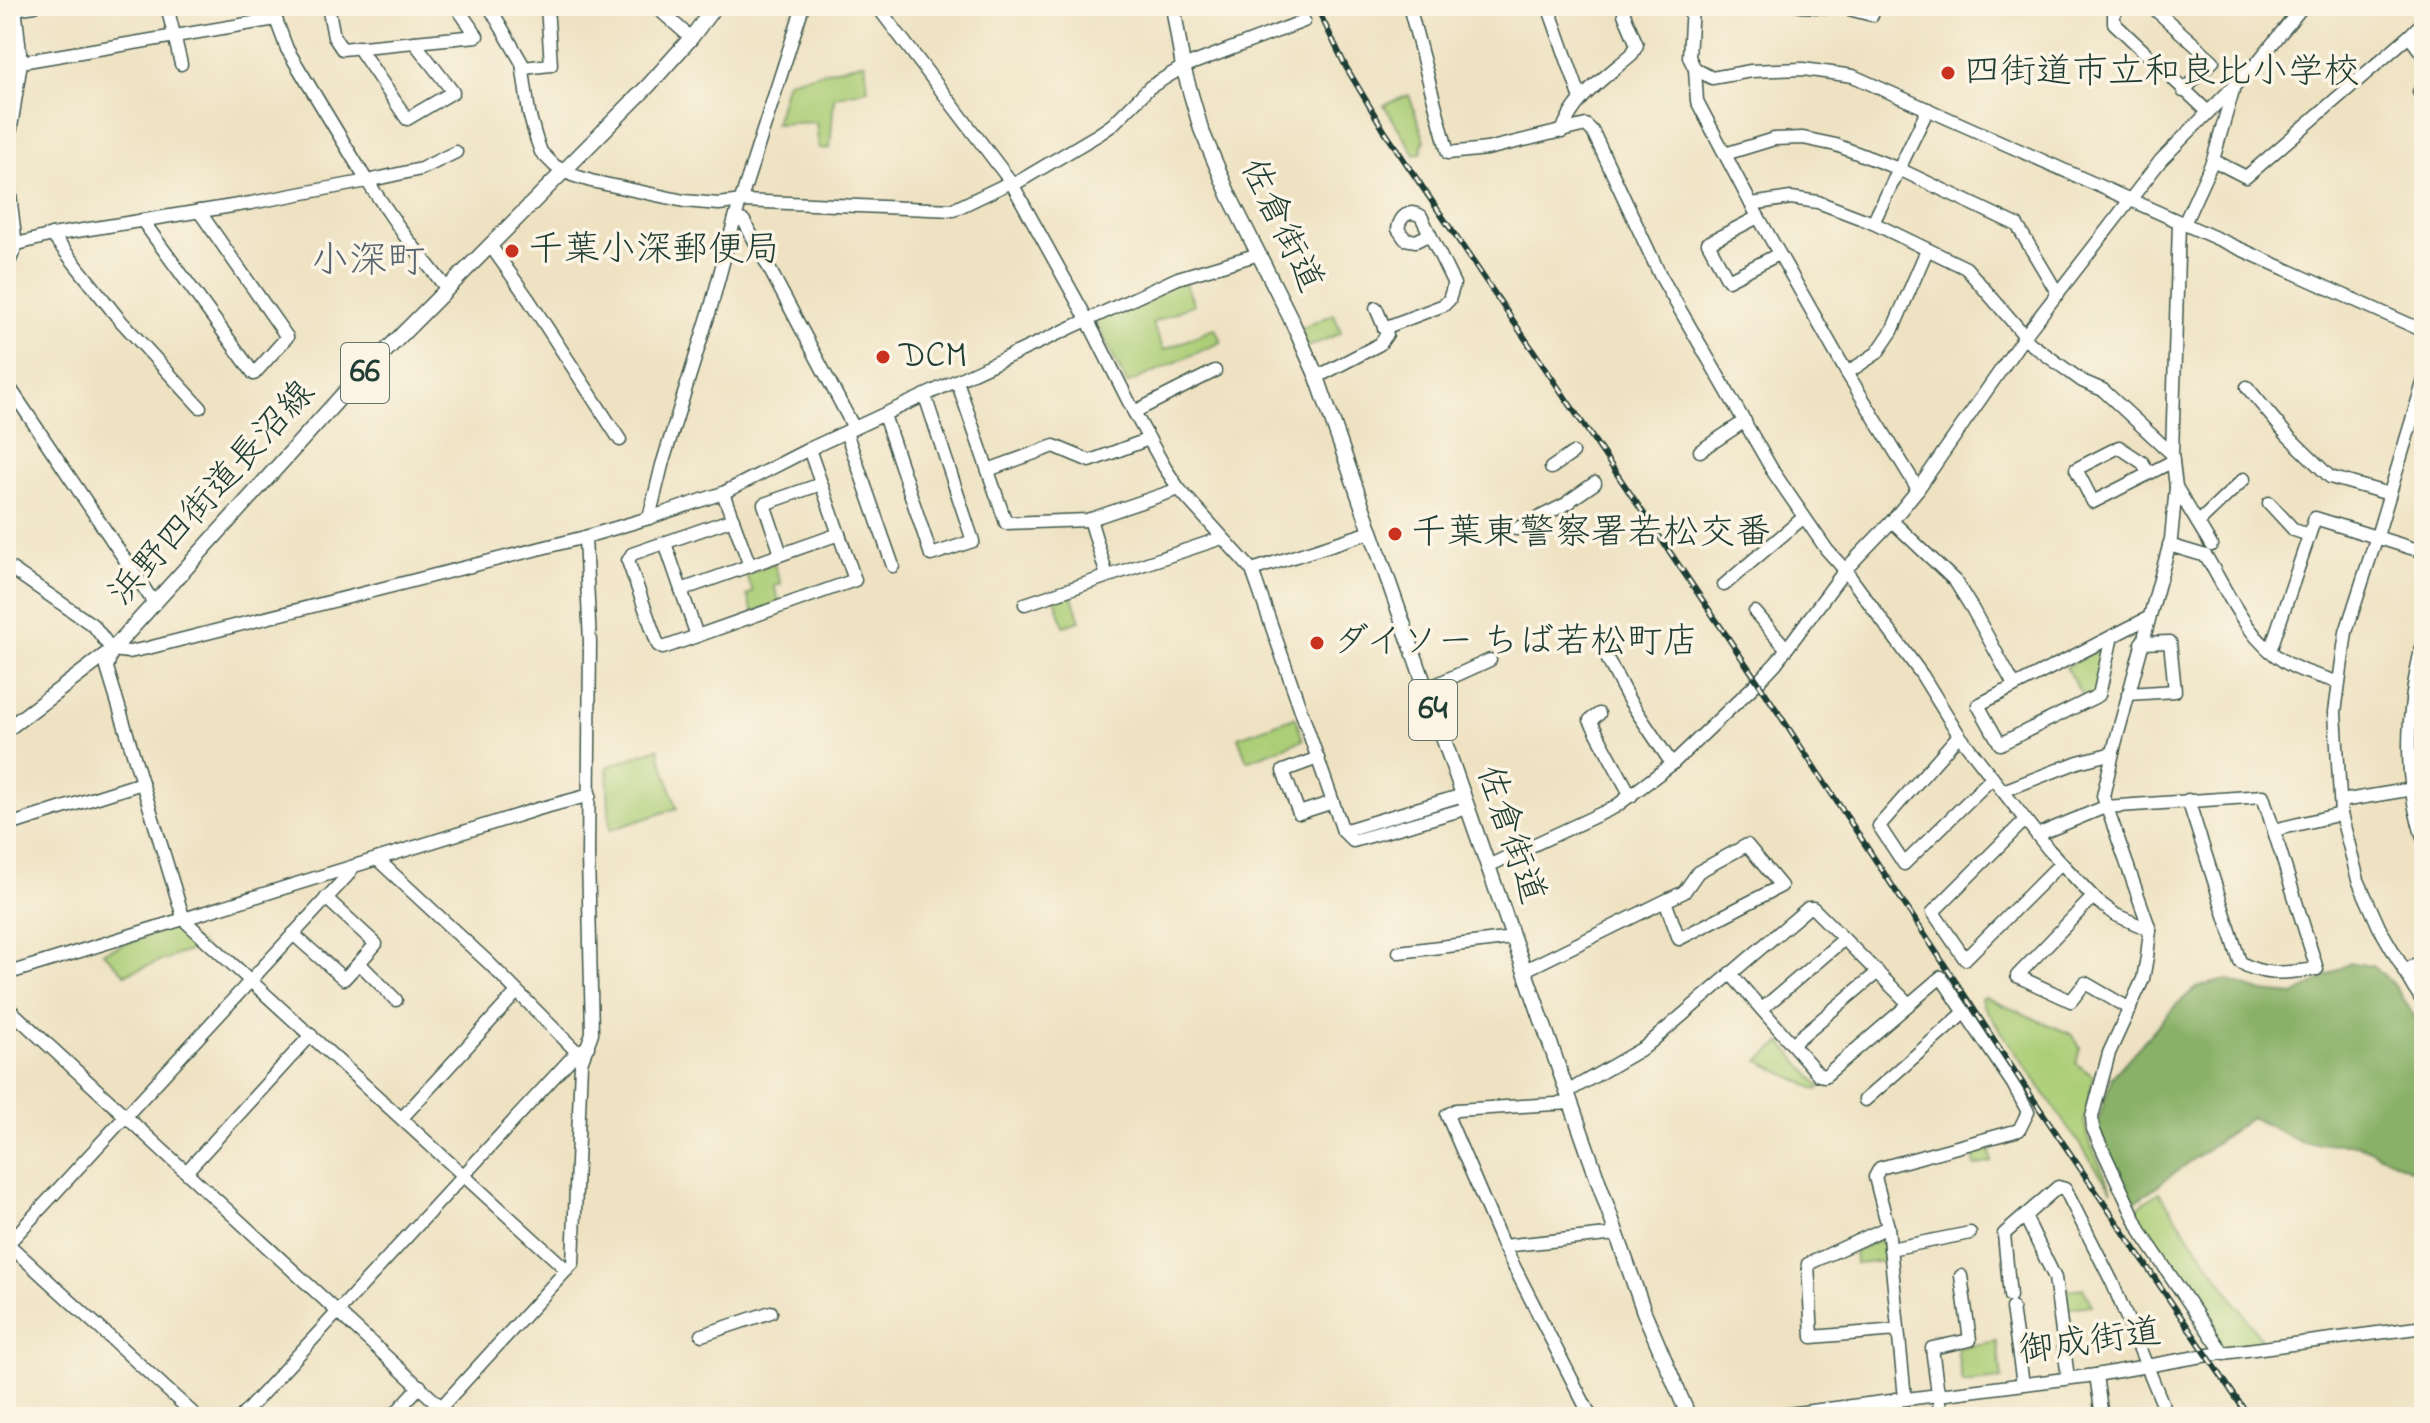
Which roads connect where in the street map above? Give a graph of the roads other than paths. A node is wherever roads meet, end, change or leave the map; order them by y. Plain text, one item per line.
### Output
1 (35, 6) edge
2 (167, 6) edge
3 (328, 6) edge
4 (456, 6) edge
5 (489, 6) edge
6 (547, 6) edge
7 (655, 6) edge
8 (715, 6) edge
9 (803, 6) edge
10 (877, 6) edge
11 (1173, 6) edge
12 (1409, 6) edge
13 (1548, 6) edge
14 (1624, 6) edge
15 (1692, 6) edge
16 (1800, 6) edge
17 (1876, 6) edge
18 (2114, 6) edge
19 (2151, 6) edge
20 (2303, 6) edge
21 (12, 8) edge
22 (274, 12) edge
23 (1304, 21) dead end
24 (2424, 21) edge
25 (174, 36) junction
26 (2409, 36) junction
27 (691, 38) junction
28 (414, 42) junction
29 (358, 47) junction
30 (2424, 56) edge
31 (181, 64) dead end
32 (1183, 67) junction
33 (523, 68) junction
34 (1695, 69) junction
35 (16, 70) edge
36 (2234, 86) junction
37 (2183, 91) junction
38 (1581, 99) junction
39 (1928, 109) junction
40 (2208, 112) junction
41 (1562, 132) junction
42 (456, 152) dead end
43 (1725, 154) junction
44 (2213, 160) junction
45 (1899, 169) junction
46 (564, 170) junction
47 (367, 181) junction
48 (1012, 183) junction
49 (742, 201) junction
50 (2131, 201) junction
51 (1751, 204) junction
52 (199, 211) junction
53 (1758, 217) junction
54 (735, 218) junction
55 (142, 220) junction
56 (1873, 223) junction
57 (2181, 223) junction
58 (1430, 234) dead end
59 (52, 235) junction
60 (490, 245) junction
61 (11, 246) edge
62 (1927, 250) junction
63 (1259, 254) junction
64 (1779, 254) junction
65 (6, 269) edge
66 (447, 289) junction
67 (2058, 294) junction
68 (1376, 308) dead end
69 (1088, 321) junction
70 (1384, 328) junction
71 (2424, 331) edge
72 (2024, 337) junction
73 (1215, 371) dead end
74 (1847, 373) junction
75 (1317, 377) junction
76 (2424, 380) edge
77 (957, 381) junction
78 (6, 382) edge
79 (2247, 387) dead end
80 (925, 396) junction
81 (200, 407) dead end
82 (1134, 412) junction
83 (884, 415) junction
84 (1745, 421) junction
85 (850, 430) junction
86 (1149, 439) junction
87 (620, 440) dead end
88 (809, 449) junction
89 (1700, 451) dead end
90 (1573, 453) dead end
91 (2173, 458) junction
92 (1551, 468) dead end
93 (988, 470) junction
94 (2148, 474) junction
95 (2244, 479) dead end
96 (1595, 483) dead end
97 (821, 484) junction
98 (2176, 487) junction
99 (1179, 489) junction
100 (1918, 489) junction
101 (723, 493) junction
102 (2389, 494) junction
103 (2269, 503) dead end
104 (1804, 517) junction
105 (649, 518) junction
106 (733, 519) junction
107 (1090, 519) junction
108 (1892, 521) junction
109 (2198, 523) junction
110 (1516, 529) dead end
111 (1371, 532) junction
112 (839, 534) junction
113 (2309, 535) junction
114 (2377, 536) junction
115 (585, 537) junction
116 (1222, 538) junction
117 (665, 543) junction
118 (2169, 545) junction
119 (2211, 545) dead end
120 (2424, 552) edge
121 (781, 554) junction
122 (6, 566) edge
123 (750, 566) junction
124 (893, 566) dead end
125 (1252, 570) junction
126 (1845, 570) junction
127 (1107, 576) junction
128 (1724, 585) dead end
129 (681, 590) junction
130 (154, 603) junction
131 (1025, 604) dead end
132 (1755, 612) dead end
133 (2148, 618) junction
134 (697, 636) junction
135 (2112, 636) junction
136 (2424, 638) edge
137 (2141, 643) junction
138 (1786, 648) junction
139 (112, 650) junction
140 (2270, 651) junction
141 (1490, 660) dead end
142 (1608, 660) dead end
143 (2338, 682) junction
144 (2014, 685) junction
145 (1426, 689) junction
146 (2128, 694) junction
147 (2418, 702) edge
148 (1599, 714) dead end
149 (6, 730) edge
150 (1959, 735) junction
151 (2113, 753) junction
152 (1318, 758) junction
153 (1672, 764) junction
154 (1992, 778) junction
155 (142, 783) junction
156 (2413, 789) junction
157 (2003, 791) junction
158 (590, 795) junction
159 (1631, 796) junction
160 (2188, 800) junction
161 (1333, 802) junction
162 (1465, 802) junction
163 (2105, 807) junction
164 (2341, 808) junction
165 (2025, 820) junction
166 (6, 826) edge
167 (2274, 830) junction
168 (2037, 835) junction
169 (2424, 840) edge
170 (377, 859) junction
171 (2061, 863) junction
172 (1488, 866) junction
173 (352, 867) junction
174 (2093, 897) junction
175 (326, 898) junction
176 (1665, 901) junction
177 (184, 920) junction
178 (2150, 930) junction
179 (293, 934) junction
180 (1513, 938) junction
181 (1844, 939) junction
182 (1399, 952) dead end
183 (2424, 959) edge
184 (359, 963) junction
185 (1525, 970) junction
186 (1878, 972) junction
187 (2404, 972) junction
188 (1730, 973) junction
189 (6, 974) edge
190 (251, 980) junction
191 (517, 992) junction
192 (396, 1000) dead end
193 (1909, 1004) junction
194 (2424, 1004) edge
195 (6, 1006) edge
196 (1762, 1009) junction
197 (2130, 1009) junction
198 (1965, 1012) junction
199 (311, 1035) junction
200 (1792, 1044) junction
201 (583, 1050) junction
202 (1569, 1098) junction
203 (1865, 1100) dead end
204 (125, 1117) junction
205 (402, 1118) junction
206 (186, 1172) junction
207 (463, 1174) junction
208 (2025, 1216) junction
209 (1888, 1227) junction
210 (1964, 1231) dead end
211 (1617, 1234) junction
212 (7, 1245) edge
213 (1503, 1246) junction
214 (1890, 1249) junction
215 (567, 1270) junction
216 (1965, 1282) dead end
217 (338, 1311) junction
218 (771, 1312) dead end
219 (2424, 1327) edge
220 (1897, 1330) junction
221 (702, 1335) dead end
222 (2224, 1354) junction
223 (2146, 1366) junction
224 (2096, 1375) junction
225 (2068, 1378) junction
226 (2023, 1384) junction
227 (420, 1386) junction
228 (1938, 1394) junction
229 (1900, 1399) junction
230 (441, 1407) junction
231 (197, 1417) edge
232 (241, 1417) edge
233 (392, 1417) edge
234 (432, 1417) edge
235 (1591, 1417) edge
236 (1689, 1417) edge
237 (1764, 1417) edge
238 (1897, 1417) edge
239 (1941, 1417) edge
240 (2102, 1417) edge
241 (2168, 1417) edge

1 - 21 street
2 - 25 street
3 - 29 street
4 - 28 street
5 - 33 street
6 - 33 street
7 - 27 street
8 - 27 main road, 浜野四街道長沼線 / 66
9 - 49 street
10 - 48 street
11 - 32 main road, 佐倉街道 / 64
12 - 41 street
13 - 38 street
14 - 38 street
15 - 34 street
16 - 17 street
18 - 37 street
19 - 37 street
20 - 36 street
21 - 35 street
22 - 25 street
22 - 47 street
23 - 32 street
24 - 26 street
25 - 31 street
25 - 35 street
26 - 30 street
26 - 44 street
27 - 46 main road, 浜野四街道長沼線 / 66
28 - 29 street
28 - 29 street
32 - 48 street
32 - 63 main road, 佐倉街道 / 64
33 - 46 street
34 - 39 street
34 - 43 street
35 - 61 street
36 - 40 street
36 - 44 street
37 - 40 street
38 - 41 street
39 - 45 street
39 - 50 street
40 - 50 street
41 - 84 street
42 - 47 street
43 - 45 street
43 - 51 street
44 - 57 street
45 - 56 street
45 - 67 street
46 - 49 street
46 - 60 main road, 浜野四街道長沼線 / 66
47 - 52 street
47 - 66 street
48 - 49 street
48 - 69 street
49 - 54 street
50 - 57 street
50 - 67 street
51 - 53 street
51 - 56 street
52 - 55 street
52 - 55 street
53 - 64 street
53 - 64 street
54 - 85 street
54 - 105 street
55 - 59 street
56 - 62 street
57 - 71 street
57 - 91 street
58 - 70 street
59 - 61 street
59 - 81 street
60 - 66 main road, 浜野四街道長沼線 / 66
60 - 87 street
61 - 65 street
62 - 72 street
62 - 74 street
63 - 69 street
63 - 75 main road, 佐倉街道 / 64
64 - 74 street
66 - 130 main road, 浜野四街道長沼線 / 66
67 - 72 street
68 - 70 street
69 - 77 street
69 - 82 street
70 - 75 street
72 - 91 street
72 - 100 street
73 - 82 street
74 - 100 street
75 - 111 main road, 佐倉街道 / 64
76 - 102 street
77 - 80 street
77 - 93 street
78 - 130 street
79 - 102 street
80 - 83 street
80 - 83 street
82 - 86 street
83 - 85 street
84 - 89 street
84 - 104 street
85 - 88 street
85 - 124 street
86 - 93 street
86 - 99 street
88 - 97 street
88 - 101 street
90 - 92 street
91 - 94 street
91 - 98 street
93 - 107 street
94 - 94 street
95 - 109 street
96 - 110 street
97 - 112 street
97 - 121 street
98 - 109 street
98 - 118 street
99 - 107 street
99 - 116 street
100 - 108 street
101 - 105 street
101 - 106 street
102 - 114 street
103 - 113 street
104 - 126 street
104 - 128 street
105 - 115 street
106 - 117 street
106 - 123 street
107 - 127 street
108 - 126 street
108 - 144 street
109 - 119 street
111 - 125 street
111 - 145 main road, 佐倉街道 / 64
112 - 121 street
112 - 134 street
113 - 114 street
113 - 140 street
114 - 120 street
114 - 143 street
115 - 139 street
115 - 158 street
116 - 125 street
116 - 127 street
117 - 129 street
117 - 134 street
118 - 133 street
118 - 140 street
121 - 123 street
122 - 139 street
123 - 129 street
125 - 152 street
126 - 138 street
126 - 150 street
127 - 131 street
129 - 134 street
130 - 139 main road, 浜野四街道長沼線 / 66
132 - 138 street
133 - 135 street
133 - 137 street
135 - 144 street
135 - 144 street
136 - 147 street
137 - 146 street
137 - 146 street
138 - 153 street
139 - 149 main road, 浜野四街道長沼線 / 66
139 - 155 street
140 - 143 street
141 - 145 street
142 - 153 street
143 - 164 street
145 - 162 main road, 佐倉街道 / 64
146 - 151 street
147 - 156 street
148 - 159 street
150 - 154 street
150 - 154 street
151 - 157 street
151 - 163 street
152 - 161 street
152 - 161 street
153 - 159 street
154 - 157 street
155 - 166 street
155 - 177 street
156 - 164 street
156 - 169 street
157 - 165 street
158 - 170 street
158 - 201 street
159 - 172 street
160 - 163 street
160 - 167 street
160 - 167 street
161 - 162 street
162 - 172 main road, 佐倉街道 / 64
163 - 168 street
163 - 178 street
164 - 167 street
164 - 187 street
165 - 168 street
165 - 171 street
168 - 171 street
170 - 173 street
170 - 191 street
171 - 174 street
172 - 180 main road, 佐倉街道 / 64
173 - 175 street
173 - 177 street
174 - 178 street
174 - 197 street
175 - 179 street
175 - 184 street
176 - 176 street
176 - 185 street
177 - 189 street
177 - 190 street
178 - 197 street
179 - 184 street
179 - 190 street
180 - 182 street
180 - 185 main road, 佐倉街道 / 64
181 - 186 street
181 - 188 street
181 - 196 street
183 - 187 street
184 - 192 street
185 - 202 main road, 佐倉街道 / 64
186 - 193 street
186 - 200 street
187 - 194 street
188 - 196 street
188 - 202 street
190 - 199 street
190 - 204 street
191 - 201 street
191 - 205 street
193 - 198 street
193 - 200 street
195 - 204 street
196 - 200 street
197 - 222 street
198 - 203 street
198 - 209 street
199 - 205 street
199 - 206 street
201 - 207 street
201 - 215 street
202 - 211 main road, 佐倉街道 / 64
202 - 213 street
204 - 206 street
204 - 212 street
205 - 207 street
206 - 217 street
207 - 215 street
207 - 217 street
208 - 223 street
208 - 225 street
208 - 226 street
209 - 214 street
209 - 220 street
210 - 214 street
211 - 213 street
211 - 236 main road, 佐倉街道 / 64
212 - 231 street
213 - 235 street
214 - 220 street
215 - 230 street
216 - 228 street
217 - 227 street
217 - 232 street
218 - 221 street
219 - 222 street, 御成街道
220 - 229 street
222 - 223 street, 御成街道
223 - 224 street, 御成街道
223 - 241 street
224 - 225 street, 御成街道
224 - 240 street
225 - 226 street, 御成街道
226 - 228 street, 御成街道
227 - 230 street
227 - 233 street
228 - 229 street, 御成街道
228 - 239 street
229 - 237 street, 御成街道
229 - 238 street
230 - 234 street

